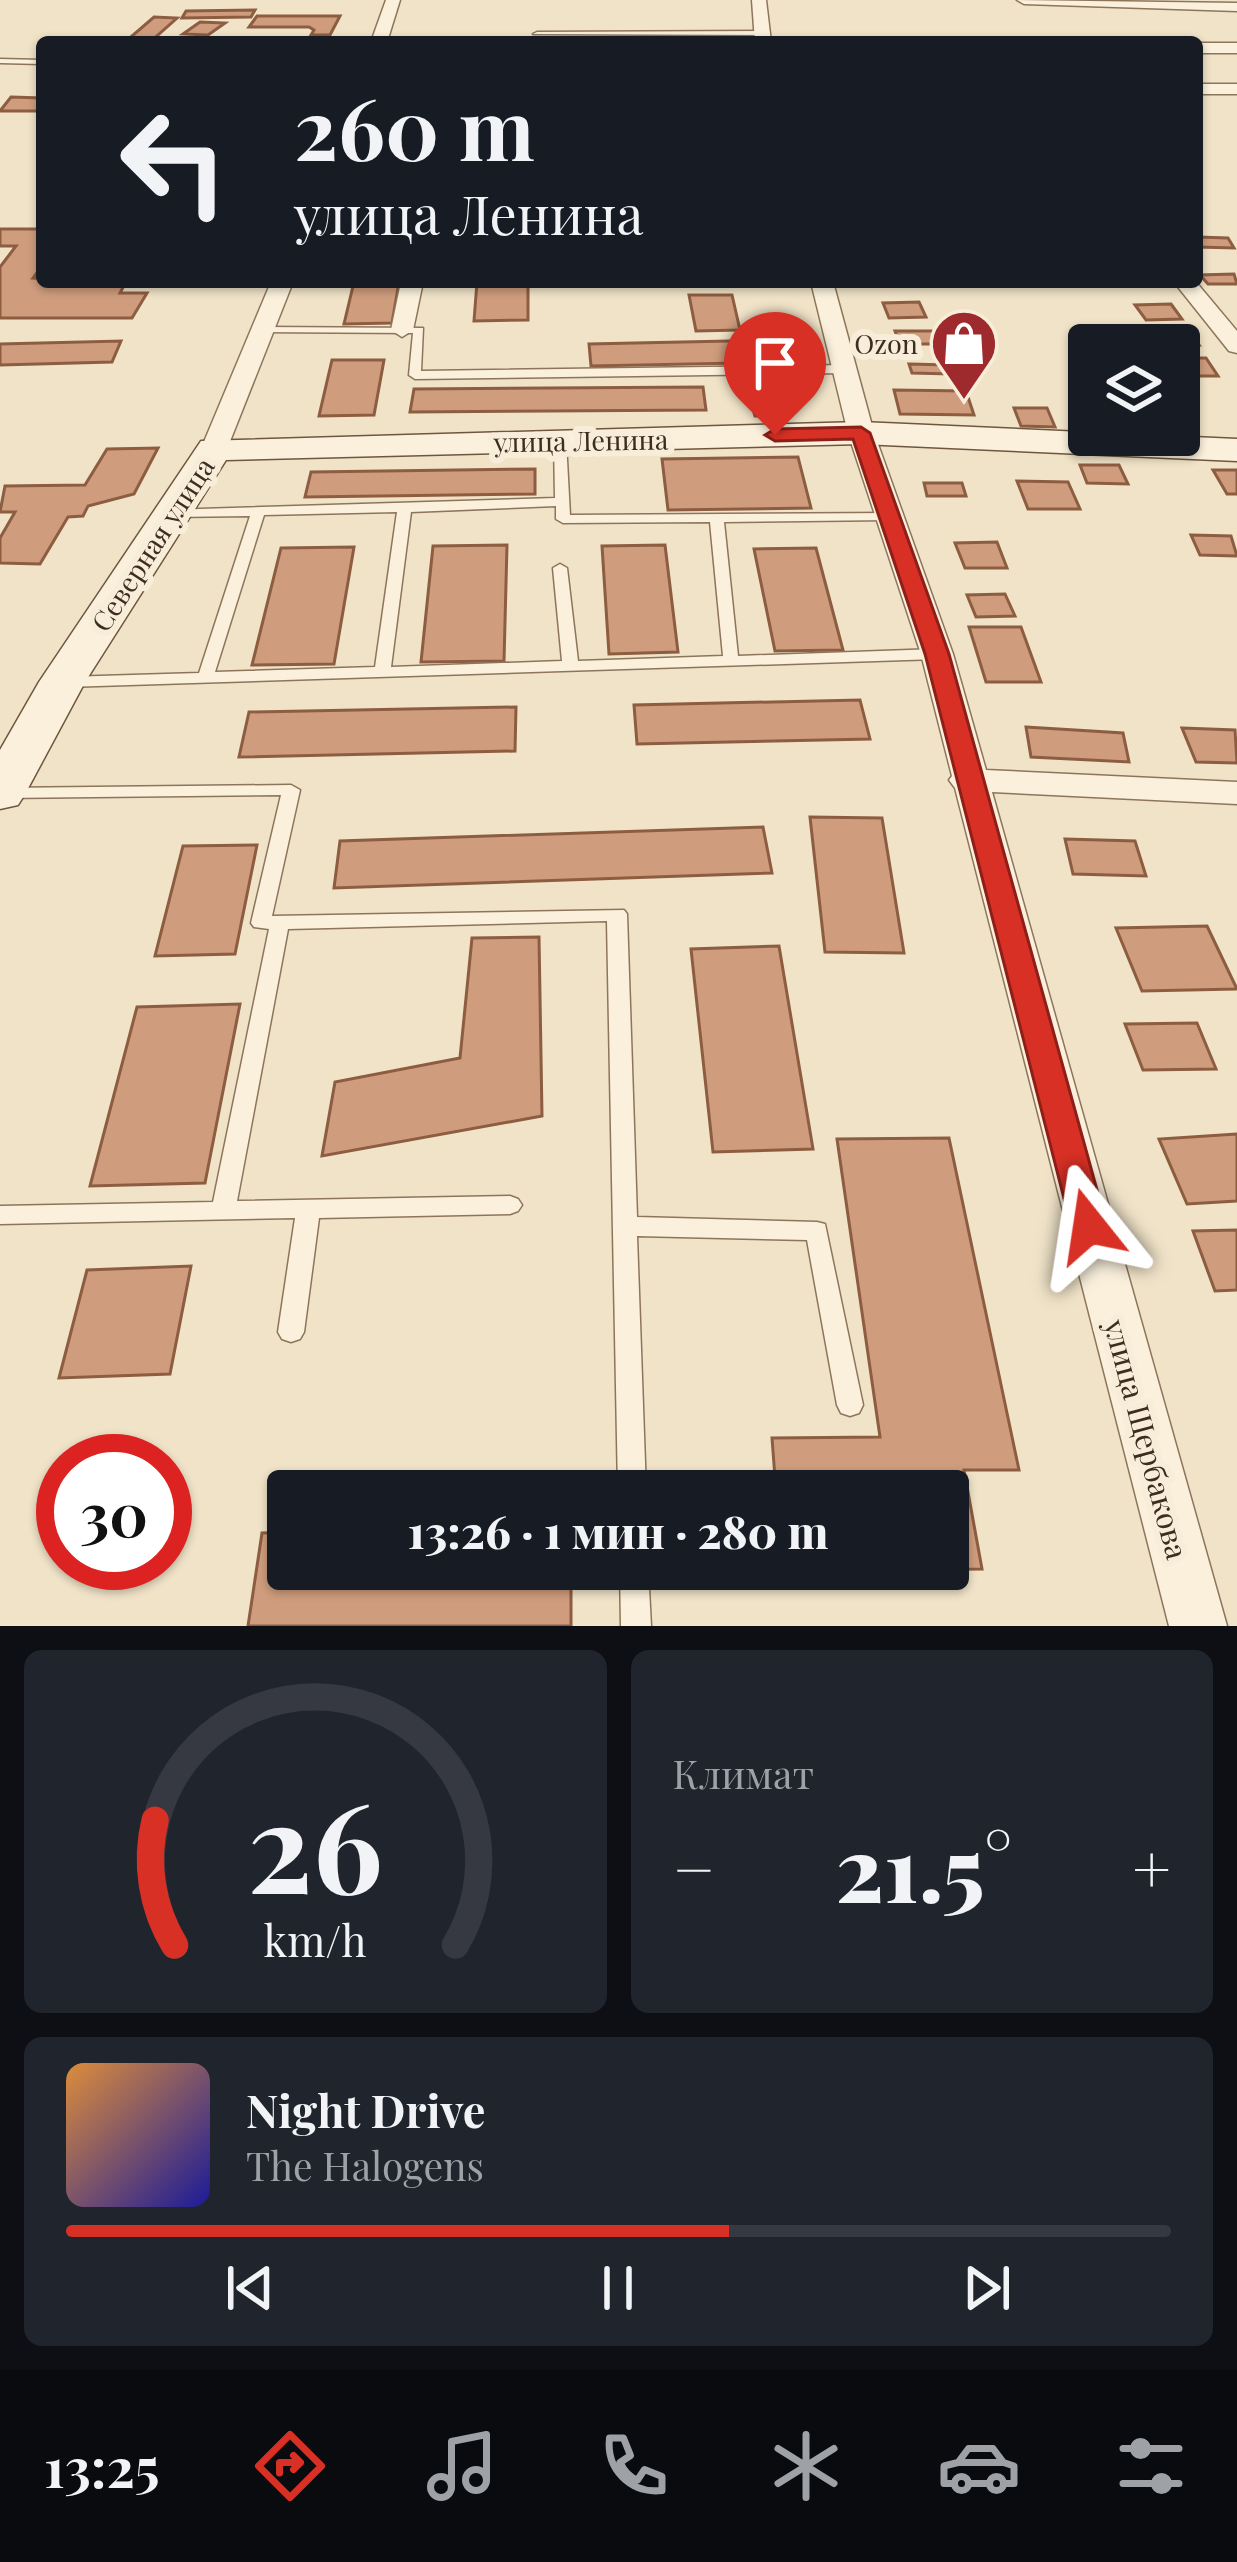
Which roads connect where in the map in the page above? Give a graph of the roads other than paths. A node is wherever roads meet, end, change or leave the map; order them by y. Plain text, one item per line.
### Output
1 (393, 0) edge
2 (760, 0) edge
3 (1024, 0) edge
4 (1237, 7) edge
5 (537, 34) dead end
6 (381, 36) edge
7 (650, 36) edge
8 (763, 36) edge
9 (1203, 48) edge
10 (1237, 48) edge
11 (0, 61) edge
12 (36, 62) edge
13 (1203, 89) edge
14 (1237, 89) edge
15 (280, 288) edge
16 (411, 288) edge
17 (824, 288) edge
18 (1190, 288) edge
19 (262, 330) junction
20 (402, 330) junction
21 (1237, 346) edge
22 (844, 369) junction
23 (861, 433) junction
24 (560, 440) junction
25 (214, 449) junction
26 (1237, 450) edge
27 (562, 502) junction
28 (405, 508) junction
29 (257, 511) junction
30 (172, 513) junction
31 (889, 516) junction
32 (717, 518) junction
33 (560, 568) dead end
34 (937, 654) junction
35 (731, 661) junction
36 (571, 666) junction
37 (382, 672) junction
38 (205, 678) junction
39 (62, 682) junction
40 (967, 780) junction
41 (1237, 793) edge
42 (0, 794) edge
43 (280, 922) junction
44 (510, 1205) dead end
45 (308, 1209) junction
46 (224, 1211) junction
47 (0, 1215) edge
48 (625, 1226) junction
49 (291, 1333) dead end
50 (850, 1405) dead end
51 (631, 1470) edge
52 (635, 1590) edge
53 (636, 1626) edge
54 (1198, 1626) edge

1 - 6 street
2 - 8 street
3 - 4 street
5 - 7 lane
9 - 10 street
11 - 12 lane
13 - 14 street
15 - 19 street, Северная улица
16 - 20 street
17 - 22 street, улица Щербакова
18 - 21 street
19 - 20 lane
19 - 25 street, Северная улица
20 - 22 lane
22 - 23 street, улица Щербакова
23 - 24 street, улица Ленина
23 - 26 street, улица Ленина
23 - 31 street, улица Щербакова
24 - 25 street, улица Ленина
24 - 27 lane
25 - 30 street, Северная улица
27 - 28 lane
27 - 32 lane
28 - 29 lane
28 - 37 lane
29 - 30 lane
29 - 38 lane
30 - 39 street, Северная улица
31 - 32 lane
31 - 34 street, улица Щербакова
32 - 35 lane
33 - 36 lane
34 - 35 lane
34 - 40 street, улица Щербакова
35 - 36 lane
36 - 37 lane
37 - 38 lane
38 - 39 lane
39 - 42 street, Северная улица
40 - 41 street
40 - 54 street, улица Щербакова
42 - 43 lane
43 - 46 lane
43 - 48 lane
44 - 45 lane
45 - 46 lane
45 - 49 lane
46 - 47 lane
48 - 50 lane
48 - 51 lane
52 - 53 lane

